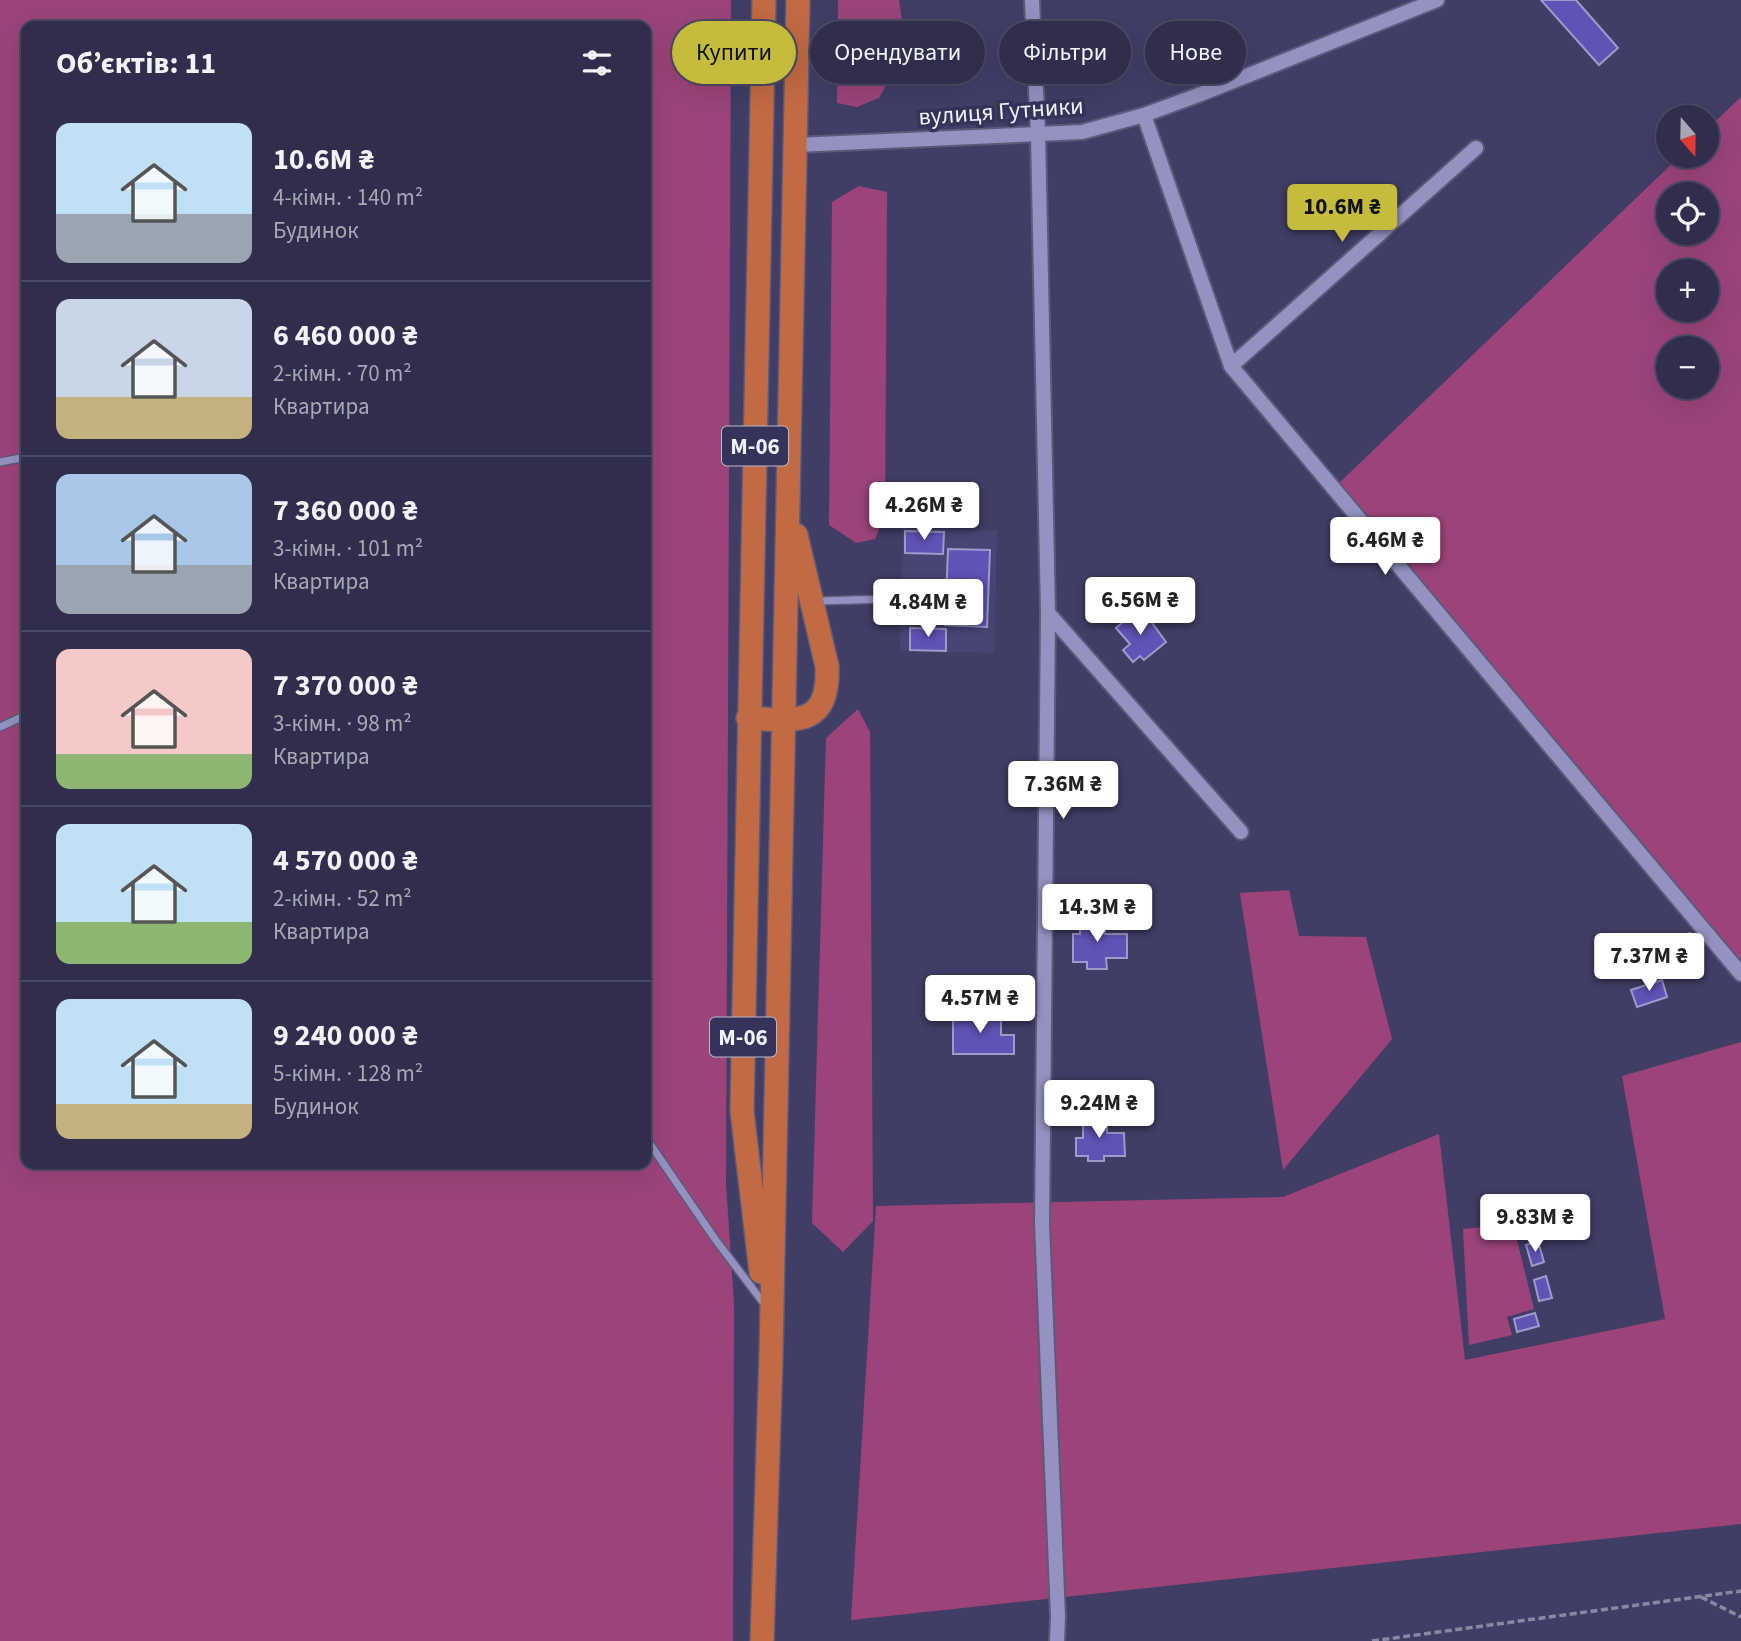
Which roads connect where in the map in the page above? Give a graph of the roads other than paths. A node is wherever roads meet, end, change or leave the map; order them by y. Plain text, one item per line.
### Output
1 (765, 0) edge
2 (798, 0) edge
3 (1032, 0) edge
4 (1428, 2) edge
5 (1144, 115) junction
6 (1038, 134) junction
7 (796, 145) junction
8 (1476, 148) dead end
9 (1231, 366) junction
10 (21, 458) edge
11 (0, 462) edge
12 (789, 505) junction
13 (924, 598) dead end
14 (811, 601) junction
15 (1048, 613) junction
16 (21, 717) edge
17 (748, 718) junction
18 (783, 720) junction
19 (0, 727) edge
20 (1241, 832) dead end
21 (1741, 974) edge
22 (651, 1145) edge
23 (765, 1305) junction
24 (771, 1355) junction
25 (762, 1641) edge
26 (1057, 1641) edge

1 - 17 highway, М-06
2 - 7 highway, М-06
3 - 6 street
4 - 5 street, вулиця Гутники
5 - 6 street, вулиця Гутники
5 - 9 street
6 - 7 street, вулиця Гутники
6 - 15 street
7 - 12 highway, М-06
8 - 9 street
9 - 21 street
10 - 11 lane
12 - 14 highway
12 - 18 highway, М-06
13 - 14 lane
14 - 18 highway
15 - 20 street
15 - 26 street
16 - 19 lane
17 - 18 highway
17 - 23 highway, М-06
18 - 24 highway, М-06
22 - 23 lane
23 - 24 highway, М-06
24 - 25 highway, М-06

